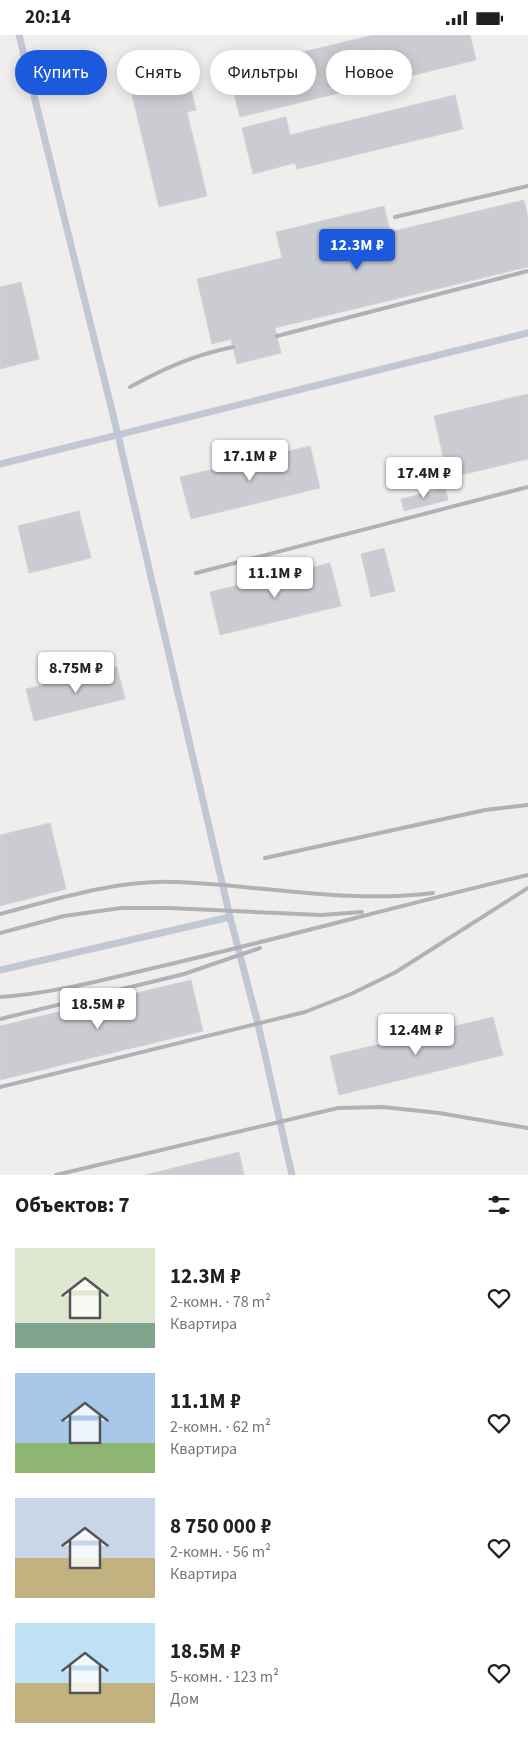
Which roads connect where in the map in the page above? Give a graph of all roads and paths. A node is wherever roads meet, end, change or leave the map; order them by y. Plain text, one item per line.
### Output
1 (19, 35) edge
2 (528, 333) edge
3 (118, 435) junction
4 (0, 464) edge
5 (230, 917) junction
6 (0, 970) edge
7 (292, 1175) edge

1 - 3 lane
2 - 3 lane
3 - 4 lane
3 - 5 lane
5 - 6 lane
5 - 7 lane

